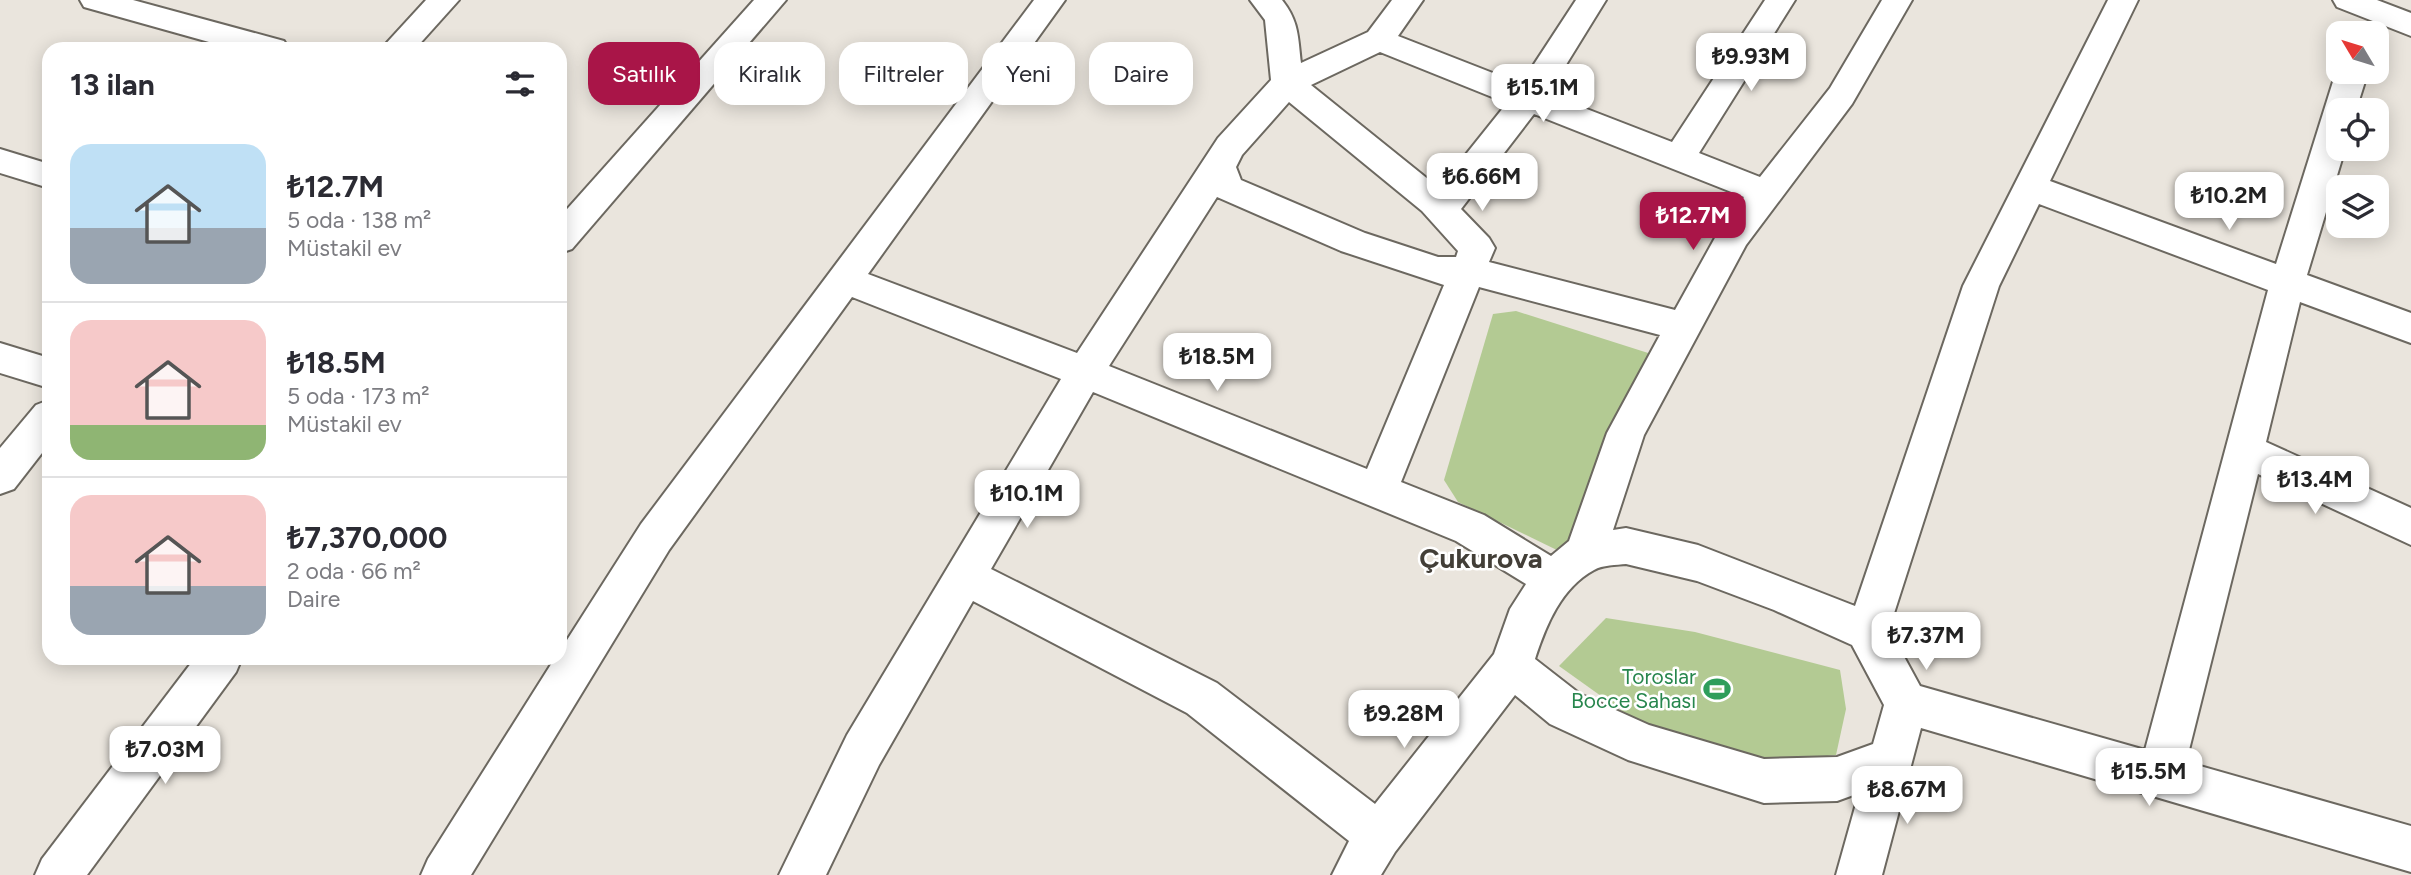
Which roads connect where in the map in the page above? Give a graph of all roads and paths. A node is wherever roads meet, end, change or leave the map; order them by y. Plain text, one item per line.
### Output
1 (95, 0) edge
2 (444, 0) edge
3 (771, 0) edge
4 (1050, 0) edge
5 (1265, 0) edge
6 (1408, 0) edge
7 (1591, 0) edge
8 (1780, 0) edge
9 (1897, 0) edge
10 (2123, 0) edge
11 (2361, 14) edge
12 (2411, 25) edge
13 (1379, 40) junction
14 (247, 42) edge
15 (404, 42) edge
16 (1287, 83) junction
17 (1528, 99) junction
18 (2326, 156) edge
19 (1679, 158) junction
20 (0, 161) edge
21 (1219, 167) junction
22 (42, 174) edge
23 (2029, 187) junction
24 (1767, 193) junction
25 (1441, 210) junction
26 (567, 232) edge
27 (1468, 270) junction
28 (846, 280) junction
29 (2287, 284) junction
30 (1685, 327) junction
31 (2411, 328) edge
32 (0, 358) edge
33 (42, 371) edge
34 (1085, 372) junction
35 (42, 425) edge
36 (2244, 450) junction
37 (0, 477) edge
38 (1378, 490) junction
39 (2411, 527) edge
40 (1585, 552) junction
41 (965, 576) junction
42 (1554, 579) junction
43 (1867, 631) junction
44 (216, 665) edge
45 (1511, 666) junction
46 (1906, 703) junction
47 (1891, 759) junction
48 (2160, 777) junction
49 (1379, 836) junction
50 (2411, 849) edge
51 (58, 875) edge
52 (444, 875) edge
53 (802, 875) edge
54 (1355, 875) edge
55 (1859, 875) edge

1 - 14 street
2 - 15 street
3 - 26 street
4 - 28 street
5 - 16 street
6 - 13 street
7 - 17 street
8 - 19 street
9 - 24 street
10 - 23 street
11 - 12 street
13 - 16 street
13 - 17 street
16 - 21 street
16 - 25 street
17 - 19 street
17 - 25 street
18 - 29 street
19 - 24 street
20 - 22 street
21 - 27 street
21 - 34 street
23 - 29 street
23 - 43 street
24 - 30 street
25 - 27 street
27 - 30 street
27 - 38 street
28 - 34 street
28 - 52 street
29 - 31 street
29 - 36 street
30 - 40 street
32 - 33 street
34 - 38 street
34 - 41 street
35 - 37 street
36 - 39 street
36 - 48 street
38 - 42 street
40 - 42 street
40 - 43 street
41 - 49 street
41 - 53 street
42 - 45 street
43 - 46 street
44 - 51 street
45 - 47 street
45 - 49 street
46 - 47 street
46 - 48 street
47 - 55 street
48 - 50 street
49 - 54 street

